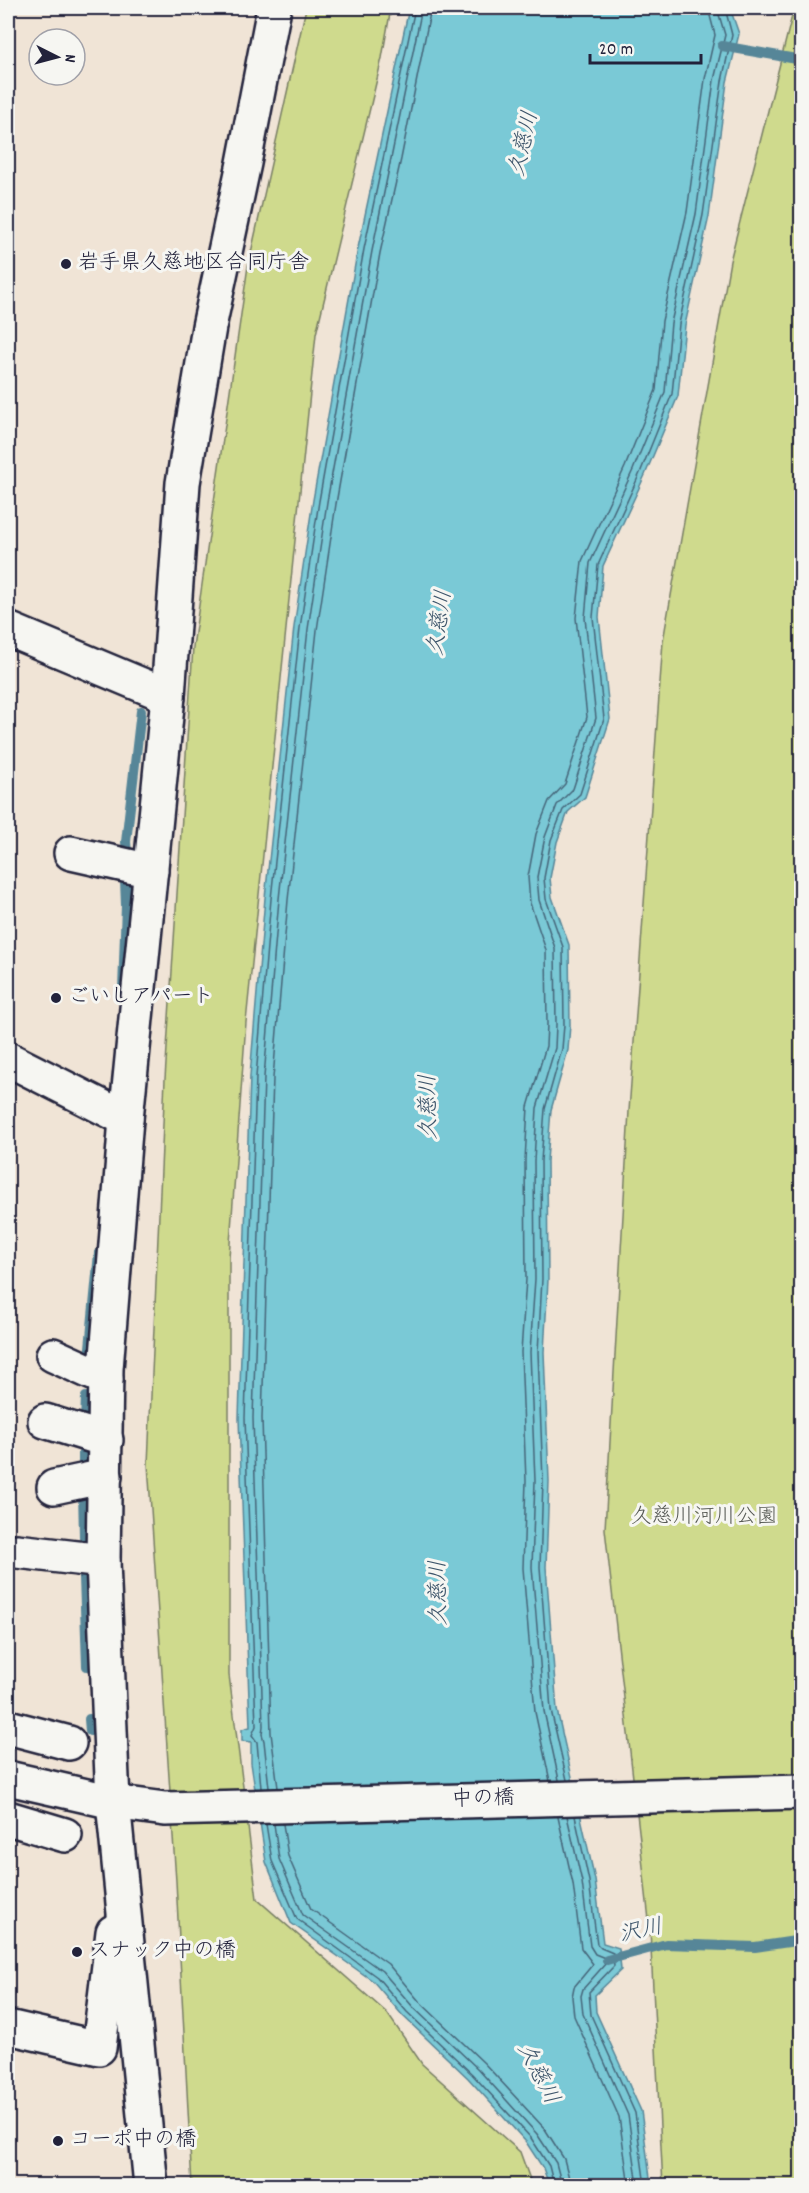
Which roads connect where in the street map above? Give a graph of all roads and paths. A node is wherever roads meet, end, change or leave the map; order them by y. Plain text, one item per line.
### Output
1 (274, 8) edge
2 (8, 628) edge
3 (168, 696) junction
4 (71, 853) dead end
5 (151, 871) junction
6 (8, 1059) edge
7 (126, 1119) junction
8 (53, 1355) dead end
9 (106, 1380) junction
10 (45, 1421) dead end
11 (106, 1440) junction
12 (105, 1476) junction
13 (54, 1487) dead end
14 (16, 1551) dead end
15 (104, 1560) junction
16 (8, 1726) edge
17 (69, 1743) dead end
18 (8, 1778) edge
19 (801, 1792) edge
20 (113, 1802) junction
21 (8, 1818) edge
22 (65, 1835) dead end
23 (120, 1861) junction
24 (8, 2026) edge
25 (151, 2186) edge

1 - 3 street
2 - 3 street
3 - 5 street
4 - 5 street
5 - 7 street
6 - 7 street
7 - 9 street
8 - 9 street
9 - 11 street
10 - 11 street
11 - 12 street
12 - 13 street
12 - 15 street
14 - 15 street
15 - 20 street
16 - 17 street
18 - 20 street, 中の橋
19 - 20 street, 中の橋
20 - 23 street
21 - 22 street
23 - 24 street
23 - 25 street

